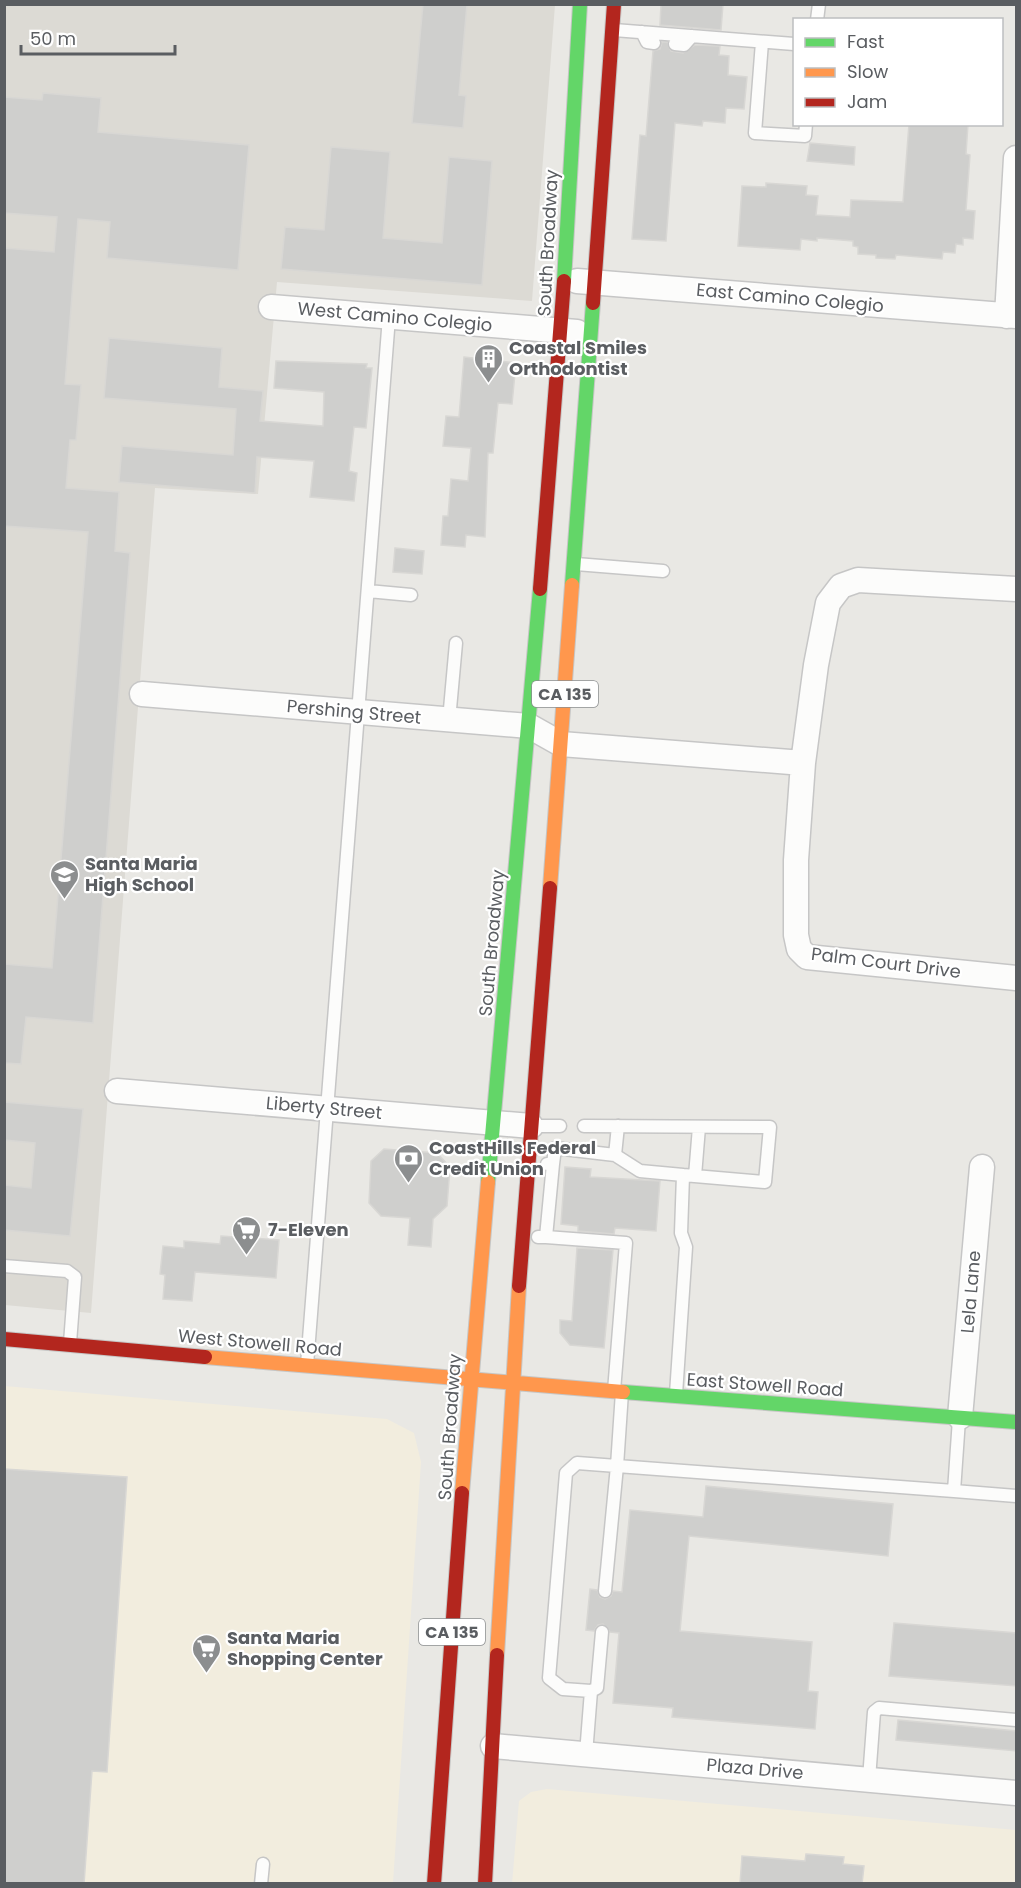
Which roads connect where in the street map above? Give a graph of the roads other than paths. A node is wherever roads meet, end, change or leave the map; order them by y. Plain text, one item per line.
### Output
1 (580, 4) edge
2 (614, 4) edge
3 (613, 30) junction
4 (642, 32) junction
5 (692, 36) junction
6 (762, 42) junction
7 (654, 43) dead end
8 (675, 44) dead end
9 (793, 44) edge
10 (806, 126) edge
11 (1017, 158) edge
12 (563, 280) junction
13 (596, 282) junction
14 (271, 307) dead end
15 (1012, 316) edge
16 (389, 317) junction
17 (561, 331) junction
18 (591, 333) junction
19 (574, 564) junction
20 (663, 571) dead end
21 (1017, 589) edge
22 (368, 591) junction
23 (411, 594) dead end
24 (456, 643) dead end
25 (142, 694) dead end
26 (358, 713) junction
27 (449, 720) junction
28 (529, 726) junction
29 (561, 744) junction
30 (803, 763) junction
31 (1017, 978) edge
32 (117, 1091) dead end
33 (327, 1108) junction
34 (494, 1122) junction
35 (531, 1126) junction
36 (560, 1126) dead end
37 (584, 1126) dead end
38 (618, 1126) junction
39 (699, 1127) junction
40 (615, 1155) junction
41 (528, 1162) junction
42 (553, 1164) junction
43 (982, 1167) dead end
44 (689, 1176) junction
45 (522, 1236) junction
46 (546, 1237) junction
47 (4, 1266) edge
48 (4, 1339) edge
49 (70, 1345) junction
50 (307, 1366) junction
51 (470, 1380) junction
52 (511, 1384) junction
53 (618, 1392) junction
54 (676, 1396) junction
55 (960, 1417) junction
56 (1017, 1422) edge
57 (617, 1466) junction
58 (954, 1491) junction
59 (1017, 1496) edge
60 (605, 1590) dead end
61 (602, 1632) dead end
62 (591, 1691) junction
63 (1017, 1720) edge
64 (493, 1746) junction
65 (586, 1754) junction
66 (869, 1779) junction
67 (1017, 1793) edge
68 (263, 1864) dead end
69 (261, 1884) edge
70 (434, 1884) edge
71 (485, 1884) edge

1 - 12 main road, South Broadway / CA 135
2 - 3 main road, CA 135
3 - 4 lane
3 - 13 main road, CA 135
4 - 5 lane
4 - 7 lane
5 - 6 lane
5 - 8 lane
6 - 9 lane
6 - 10 lane
11 - 15 street
12 - 13 street, East Camino Colegio
12 - 17 main road, South Broadway / CA 135
13 - 15 street, East Camino Colegio
13 - 18 main road, CA 135
14 - 16 street, West Camino Colegio
16 - 17 street, West Camino Colegio
16 - 22 lane
17 - 18 street, West Camino Colegio
17 - 28 main road, South Broadway / CA 135
18 - 19 main road, CA 135
19 - 20 lane
19 - 29 main road, CA 135
21 - 30 street, Palm Court Drive
22 - 23 lane
22 - 26 lane
24 - 27 lane
25 - 26 street, Pershing Street
26 - 27 street, Pershing Street
26 - 33 lane
27 - 28 street, Pershing Street
28 - 29 street, Pershing Street
28 - 34 main road, South Broadway / CA 135
29 - 30 street
29 - 35 main road, CA 135
30 - 31 street, Palm Court Drive
32 - 33 street, Liberty Street
33 - 34 street, Liberty Street
33 - 50 lane
34 - 35 street, Liberty Street
34 - 51 main road, South Broadway / CA 135
35 - 36 lane
35 - 41 main road, CA 135
37 - 38 lane
38 - 39 lane
38 - 40 lane
39 - 44 lane
39 - 44 lane
40 - 42 lane
40 - 44 lane
41 - 42 lane
41 - 45 main road, CA 135
42 - 46 lane
43 - 55 street, Lela Lane
44 - 54 lane
45 - 46 lane
45 - 52 main road, CA 135
46 - 53 lane
47 - 49 lane
48 - 49 main road, West Stowell Road
49 - 50 main road, West Stowell Road
50 - 51 main road, West Stowell Road
51 - 52 main road, West Stowell Road
51 - 70 main road, South Broadway / CA 135
52 - 53 main road, East Stowell Road
52 - 64 main road, CA 135
53 - 54 main road, East Stowell Road
53 - 57 lane
54 - 55 main road, East Stowell Road
55 - 56 main road, East Stowell Road
55 - 58 lane
57 - 58 lane
57 - 60 lane
57 - 62 lane
58 - 59 lane
61 - 62 lane
62 - 65 lane
63 - 66 lane
64 - 65 street, Plaza Drive
64 - 71 main road, CA 135
65 - 66 street, Plaza Drive
66 - 67 street, Plaza Drive
68 - 69 lane

